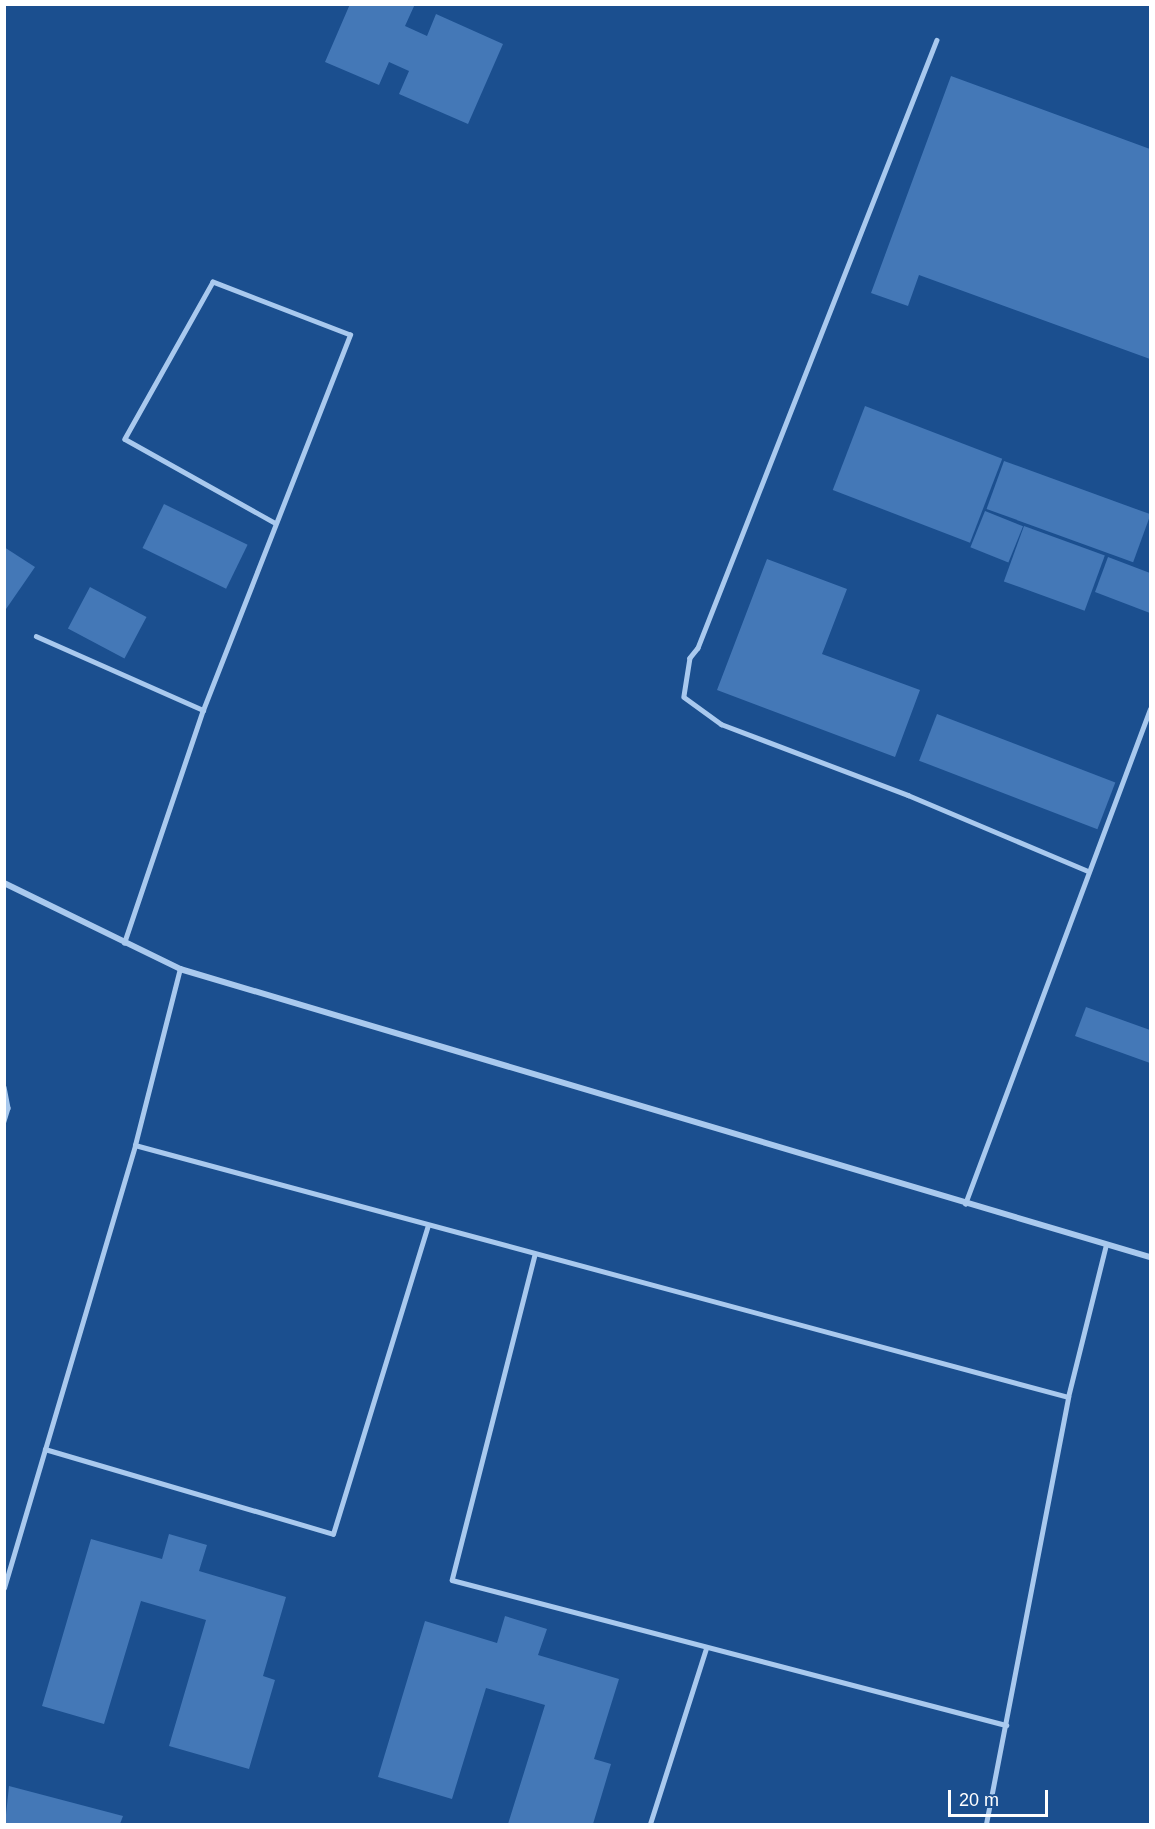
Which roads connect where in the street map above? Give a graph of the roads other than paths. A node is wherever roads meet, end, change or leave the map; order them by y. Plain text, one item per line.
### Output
1 (937, 40) dead end
2 (275, 523) junction
3 (36, 636) dead end
4 (1150, 709) edge
5 (203, 710) junction
6 (1088, 871) junction
7 (4, 883) edge
8 (124, 943) junction
9 (180, 969) junction
10 (4, 1087) edge
11 (4, 1121) edge
12 (135, 1145) junction
13 (965, 1204) junction
14 (428, 1226) junction
15 (1106, 1245) junction
16 (535, 1255) junction
17 (1150, 1257) edge
18 (1068, 1397) junction
19 (45, 1449) junction
20 (4, 1588) edge
21 (706, 1648) junction
22 (1006, 1725) junction
23 (650, 1824) edge
24 (986, 1824) edge

1 - 6 lane
2 - 2 lane
2 - 5 lane
3 - 5 lane
4 - 6 lane
5 - 8 lane
6 - 13 lane
7 - 8 street
8 - 9 street
9 - 12 lane
9 - 13 street
10 - 11 lane
12 - 14 lane
12 - 19 lane
13 - 15 street
14 - 16 lane
14 - 19 lane
15 - 17 street
15 - 18 lane
16 - 18 lane
16 - 21 lane
18 - 22 lane
19 - 20 lane
21 - 22 lane
21 - 23 lane
22 - 24 lane

